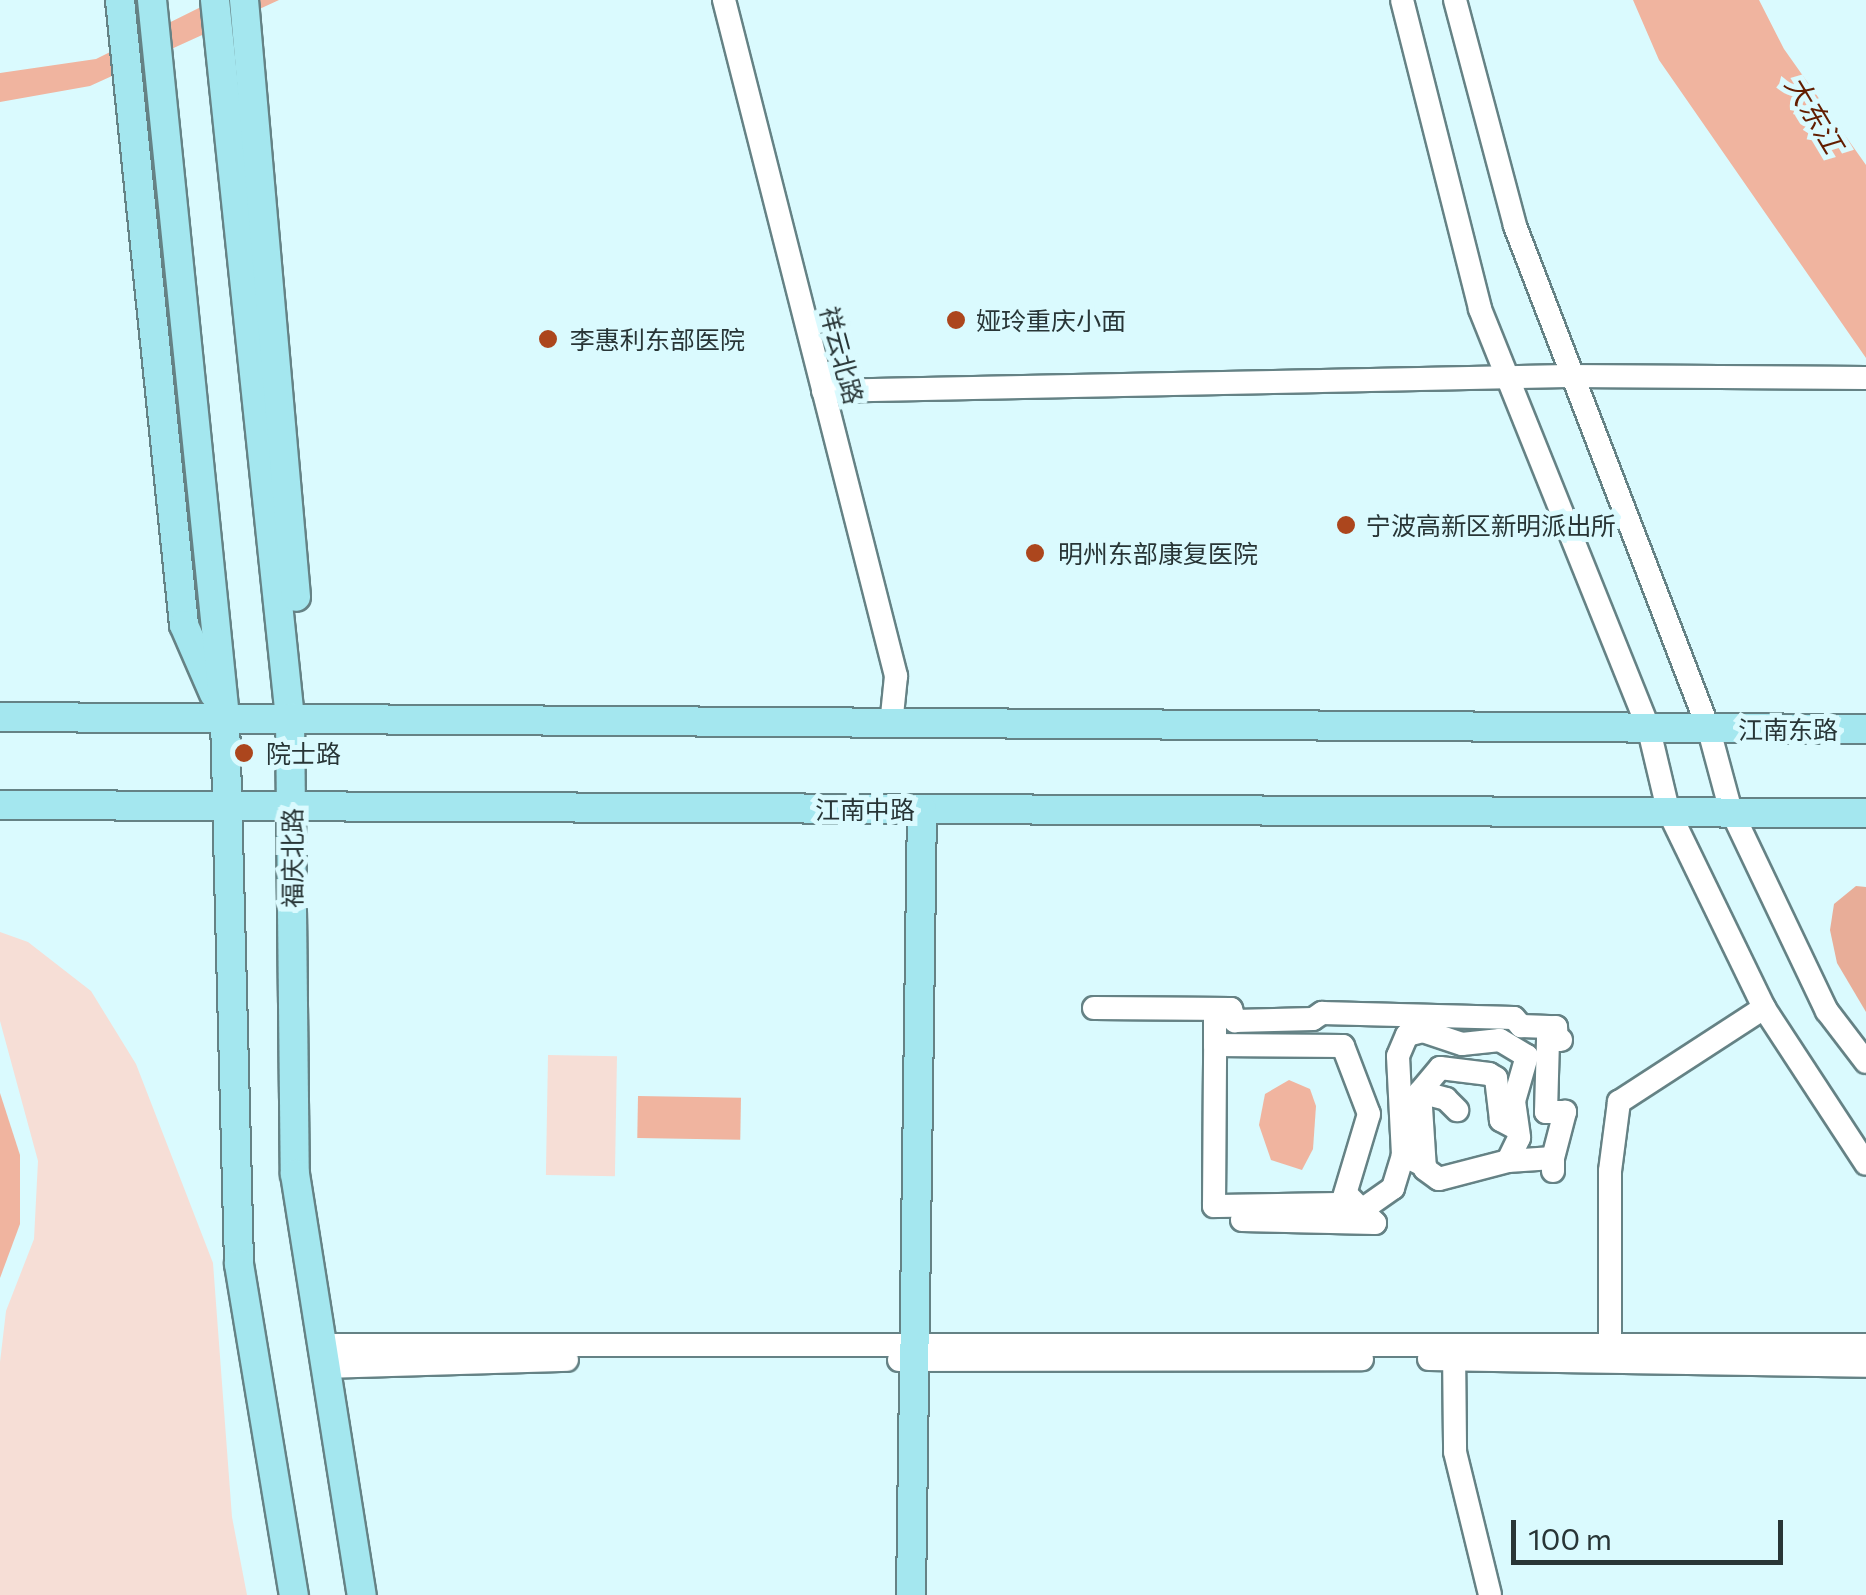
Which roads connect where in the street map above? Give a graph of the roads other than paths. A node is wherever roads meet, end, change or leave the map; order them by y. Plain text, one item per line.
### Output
1 (120, 0) edge
2 (152, 0) edge
3 (215, 0) edge
4 (244, 0) edge
5 (724, 0) edge
6 (1402, 0) edge
7 (1455, 0) edge
8 (1568, 376) junction
9 (1866, 378) edge
10 (1509, 380) junction
11 (823, 391) junction
12 (0, 718) edge
13 (225, 718) junction
14 (290, 718) junction
15 (891, 725) junction
16 (1866, 729) edge
17 (1649, 730) junction
18 (1709, 730) junction
19 (0, 805) edge
20 (224, 808) junction
21 (1730, 808) junction
22 (292, 809) junction
23 (922, 809) junction
24 (1668, 810) junction
25 (1866, 812) edge
26 (1094, 1008) dead end
27 (1764, 1008) junction
28 (1225, 1015) junction
29 (1349, 1034) dead end
30 (1214, 1044) junction
31 (1866, 1062) edge
32 (1420, 1092) junction
33 (1456, 1110) dead end
34 (1514, 1127) junction
35 (1402, 1155) junction
36 (1508, 1161) junction
37 (1866, 1164) edge
38 (1425, 1166) junction
39 (1356, 1201) junction
40 (1214, 1206) junction
41 (1610, 1344) junction
42 (1866, 1345) edge
43 (917, 1352) junction
44 (1454, 1352) junction
45 (324, 1356) junction
46 (1866, 1366) edge
47 (294, 1595) edge
48 (362, 1595) edge
49 (911, 1595) edge
50 (1490, 1595) edge

1 - 13 main road
2 - 13 main road
3 - 14 main road, 福庆北路
4 - 14 main road
5 - 11 street, 祥云北路
6 - 10 street
7 - 8 street
8 - 9 street
8 - 10 street
8 - 18 street
10 - 11 street
10 - 17 street
11 - 15 street, 祥云北路
12 - 13 main road
13 - 14 main road
13 - 20 main road
14 - 15 main road
14 - 22 main road, 福庆北路
15 - 17 main road
16 - 18 main road, 江南东路
17 - 18 main road
17 - 24 street
18 - 21 street
19 - 20 main road, 江南中路
20 - 22 main road, 江南中路
20 - 47 main road
21 - 24 main road, 江南中路
21 - 25 main road
21 - 31 street
22 - 23 main road, 江南中路
22 - 45 main road, 福庆北路
23 - 24 main road, 江南中路
23 - 43 main road
24 - 27 street
26 - 28 street
27 - 37 street
27 - 41 street
28 - 29 street
28 - 30 street
28 - 36 street
30 - 39 street
30 - 40 street
32 - 33 street
32 - 34 street
32 - 38 street
34 - 35 street
34 - 36 street
35 - 38 street
35 - 39 street
36 - 38 street
39 - 40 street
39 - 40 street
41 - 42 street
41 - 44 street
43 - 44 street
43 - 45 street
43 - 49 main road
44 - 46 street
44 - 50 street
45 - 48 main road, 福庆北路

